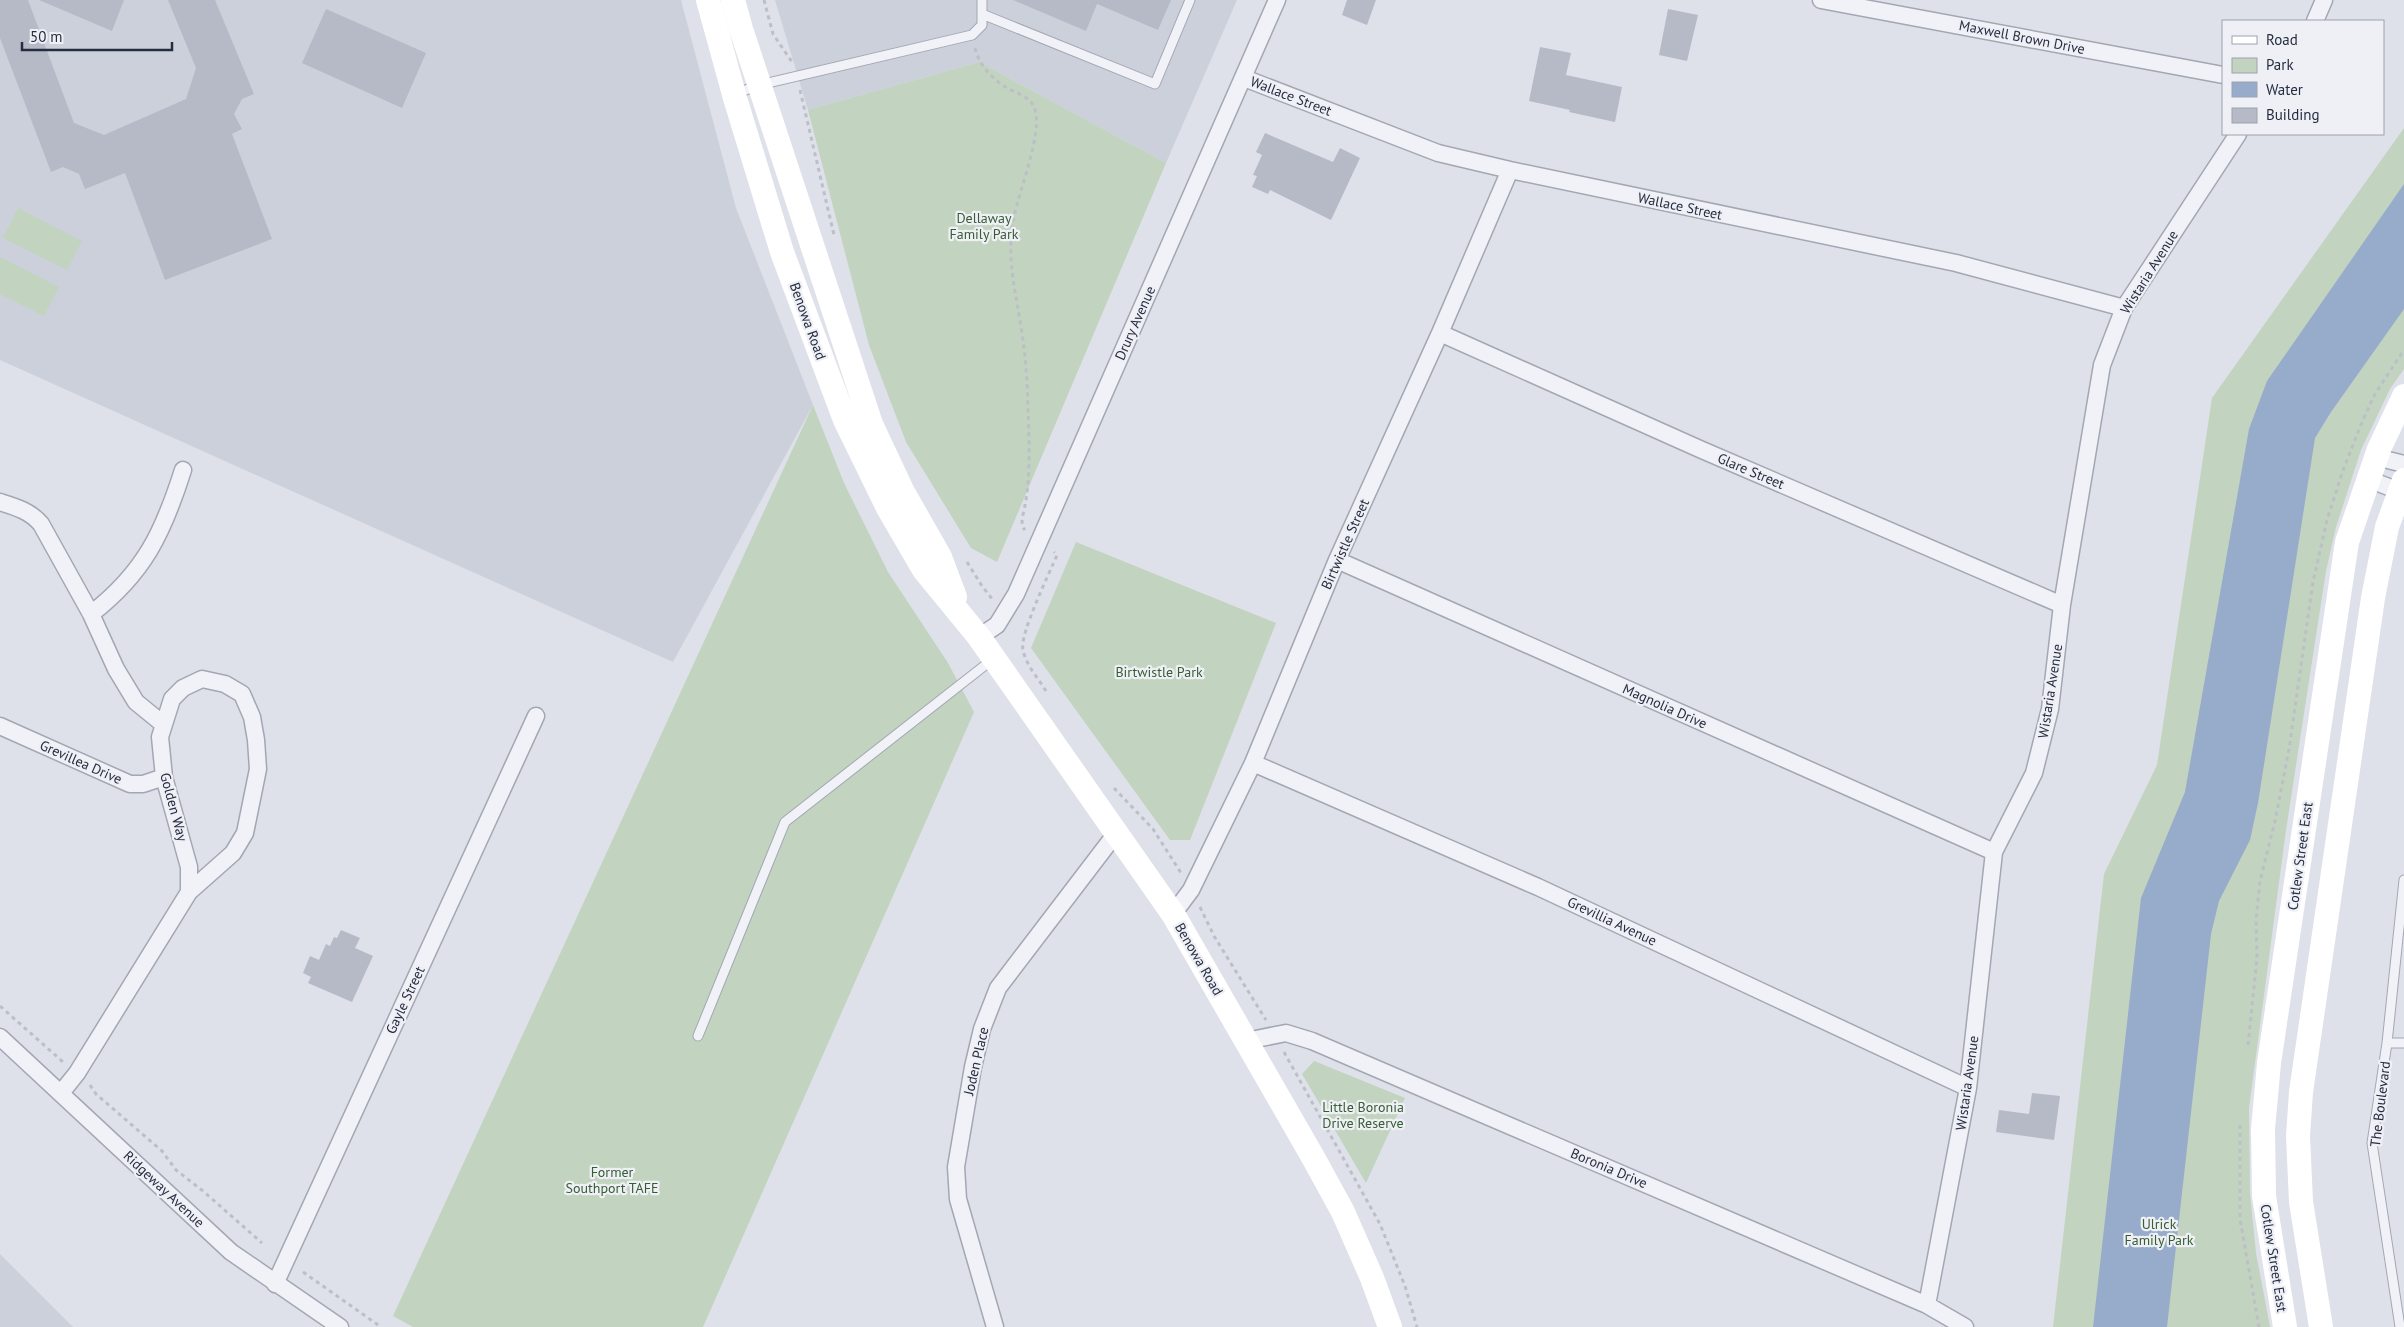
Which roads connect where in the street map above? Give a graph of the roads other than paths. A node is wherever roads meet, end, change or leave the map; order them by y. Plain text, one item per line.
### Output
1 (708, 0) edge
2 (733, 0) edge
3 (982, 0) edge
4 (1190, 0) edge
5 (1278, 0) edge
6 (1821, 0) edge
7 (2324, 0) edge
8 (982, 14) junction
9 (2314, 20) edge
10 (2222, 75) edge
11 (1244, 78) junction
12 (759, 85) junction
13 (734, 94) junction
14 (2237, 135) edge
15 (1510, 170) junction
16 (2124, 308) junction
17 (1440, 333) junction
18 (2404, 396) edge
19 (2376, 457) junction
20 (2404, 464) edge
21 (183, 470) dead end
22 (2368, 479) junction
23 (2402, 488) edge
24 (0, 502) edge
25 (2394, 535) edge
26 (1337, 560) junction
27 (2062, 606) junction
28 (91, 614) junction
29 (963, 617) junction
30 (979, 636) junction
31 (994, 658) junction
32 (536, 716) dead end
33 (163, 724) junction
34 (0, 726) edge
35 (1252, 763) junction
36 (164, 777) junction
37 (1117, 832) junction
38 (1994, 852) junction
39 (2404, 880) edge
40 (188, 892) junction
41 (1173, 914) junction
42 (698, 1036) dead end
43 (0, 1037) edge
44 (1246, 1041) junction
45 (2387, 1043) junction
46 (2404, 1043) edge
47 (1968, 1088) junction
48 (61, 1093) junction
49 (274, 1284) junction
50 (1927, 1305) junction
51 (340, 1327) edge
52 (995, 1327) edge
53 (1390, 1327) edge
54 (1965, 1327) edge
55 (2285, 1327) edge
56 (2321, 1327) edge
57 (2400, 1327) edge

1 - 13 main road, Benowa Road
2 - 12 main road, Benowa Road
3 - 8 lane
4 - 8 lane
5 - 11 street, Drury Avenue
6 - 10 street, Maxwell Brown Drive
7 - 9 street
8 - 12 lane
11 - 15 street, Wallace Street
11 - 30 street, Drury Avenue
12 - 13 lane
12 - 29 main road, Benowa Road
13 - 29 main road, Benowa Road
14 - 16 street, Wistaria Avenue
15 - 16 street, Wallace Street
15 - 17 street, Birtwistle Street
16 - 27 street, Wistaria Avenue
17 - 26 street, Birtwistle Street
17 - 27 street, Glare Street
18 - 19 main road, Cotlew Street East
19 - 20 street
19 - 22 main road, Cotlew Street East
21 - 28 street
22 - 23 street
22 - 55 main road, Cotlew Street East
23 - 25 main road
24 - 28 street
25 - 56 main road
26 - 35 street, Birtwistle Street
26 - 38 street, Magnolia Drive
27 - 38 street, Wistaria Avenue
28 - 33 street
29 - 30 main road, Benowa Road
30 - 31 main road, Benowa Road
31 - 37 main road, Benowa Road
31 - 42 lane
32 - 49 street, Gayle Street
33 - 36 street, Golden Way
33 - 40 street, Golden Way
34 - 36 street, Grevillea Drive
35 - 41 street, Birtwistle Street
35 - 47 street, Grevillia Avenue
36 - 40 street, Golden Way
37 - 41 main road, Benowa Road
37 - 52 street, Joden Place
38 - 47 street, Wistaria Avenue
39 - 45 lane, The Boulevard
40 - 48 street, Golden Way
41 - 44 main road, Benowa Road
43 - 48 street, Ridgeway Avenue
44 - 50 street, Boronia Drive
44 - 53 main road, Benowa Road
45 - 46 lane
45 - 57 lane, The Boulevard
47 - 50 street, Wistaria Avenue
48 - 49 street, Ridgeway Avenue
49 - 51 street, Ridgeway Avenue
50 - 54 street, Boronia Drive

